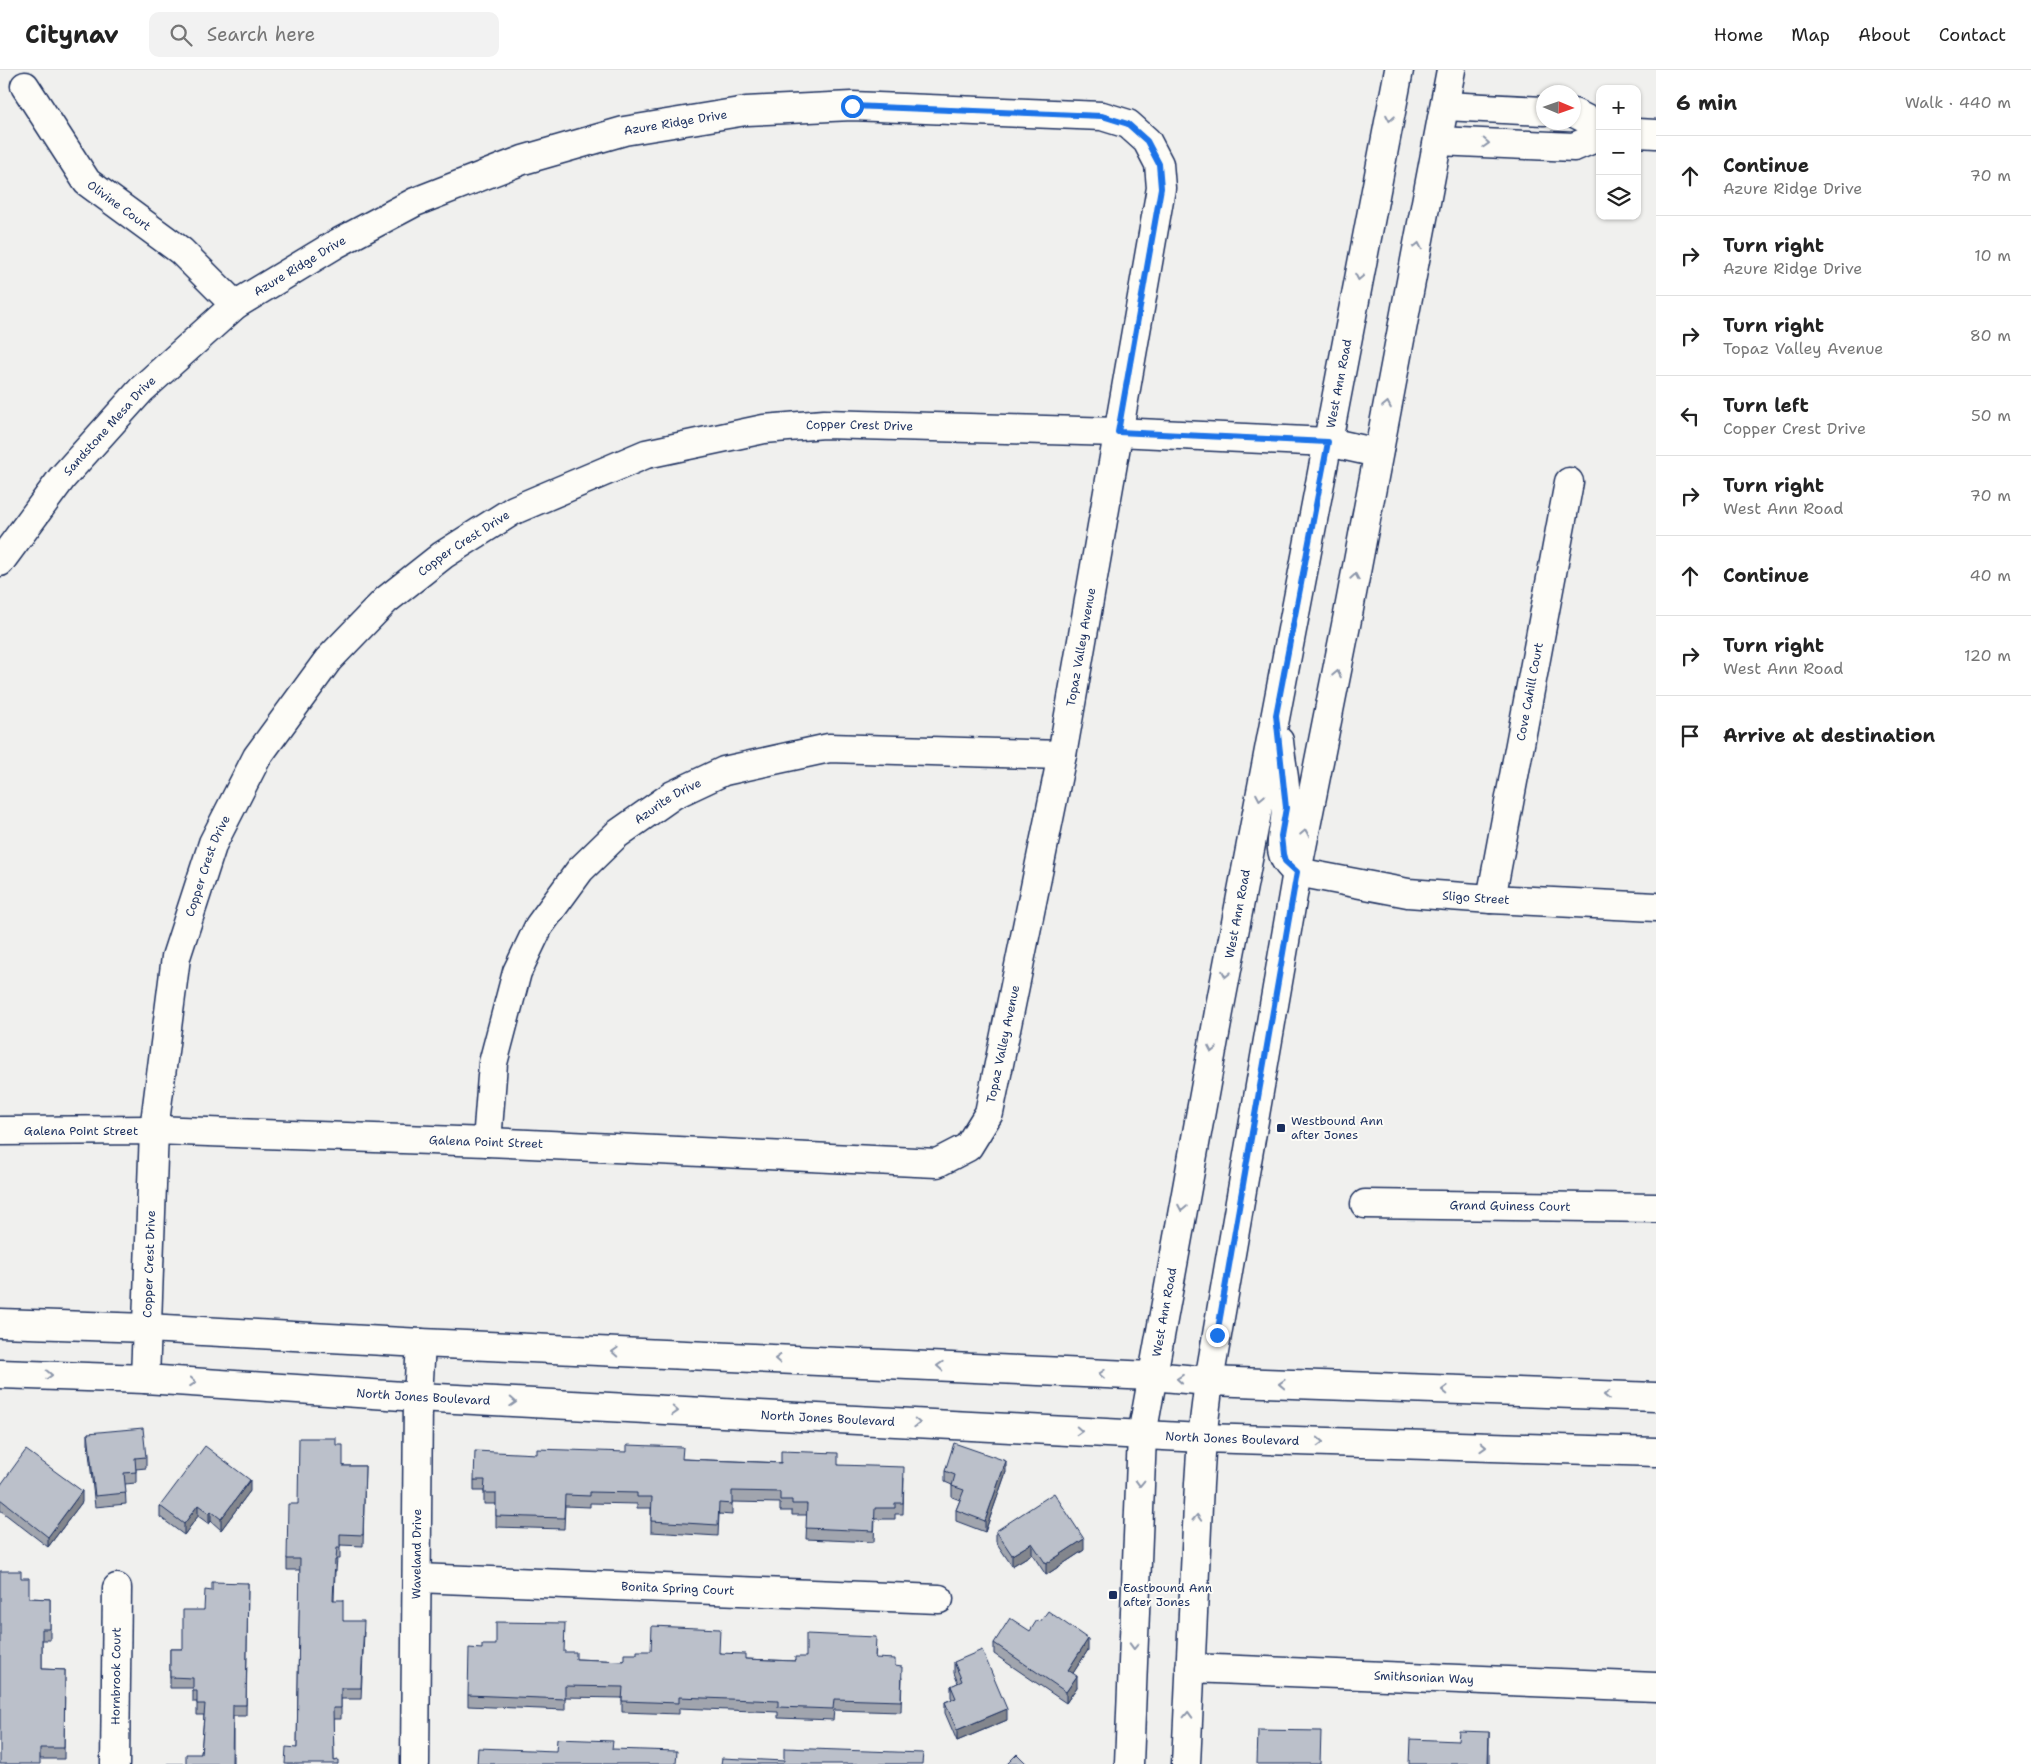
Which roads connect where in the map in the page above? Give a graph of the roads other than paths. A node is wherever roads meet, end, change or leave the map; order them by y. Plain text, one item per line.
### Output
1 (1400, 70) edge
2 (1452, 70) edge
3 (25, 86) dead end
4 (1445, 106) junction
5 (1536, 111) edge
6 (1581, 116) edge
7 (1596, 124) edge
8 (1641, 133) edge
9 (1656, 134) edge
10 (1596, 138) edge
11 (1147, 141) joint
12 (1438, 141) junction
13 (235, 305) junction
14 (1118, 432) junction
15 (1328, 442) junction
16 (1378, 453) junction
17 (1569, 482) dead end
18 (0, 562) edge
19 (1276, 715) junction
20 (1062, 755) junction
21 (1297, 872) junction
22 (1491, 900) junction
23 (1656, 907) edge
24 (154, 1130) junction
25 (0, 1131) edge
26 (487, 1142) junction
27 (968, 1147) joint
28 (1364, 1204) dead end
29 (1656, 1208) edge
30 (0, 1323) edge
31 (147, 1328) junction
32 (421, 1343) junction
33 (0, 1374) edge
34 (1151, 1376) junction
35 (145, 1379) junction
36 (1209, 1381) junction
37 (418, 1397) junction
38 (1656, 1397) edge
39 (1142, 1435) junction
40 (1202, 1438) junction
41 (1656, 1452) edge
42 (417, 1578) junction
43 (116, 1588) dead end
44 (939, 1599) dead end
45 (1190, 1668) junction
46 (1656, 1687) edge
47 (115, 1764) edge
48 (415, 1764) edge
49 (1129, 1764) edge
50 (1186, 1764) edge

1 -> 15 street, West Ann Road
2 - 4 street
3 - 13 street, Olivine Court
4 - 5 street
4 - 12 street
6 - 7 street
8 - 9 street
12 -> 10 street
11 - 13 street, Azure Ridge Drive
11 - 14 street, Topaz Valley Avenue
16 -> 12 street
13 - 18 street, Sandstone Mesa Drive
14 - 15 street, Copper Crest Drive
14 - 20 street, Topaz Valley Avenue
14 - 24 street, Copper Crest Drive
15 - 16 street, Copper Crest Drive
15 - 19 street, West Ann Road
21 -> 16 street
17 - 22 street, Cove Cahill Court
19 - 21 street
19 -> 34 street, West Ann Road
20 - 26 street, Azurite Drive
20 - 27 street, Topaz Valley Avenue
21 - 22 street, Sligo Street
21 - 36 street
22 - 23 street, Sligo Street
24 - 25 street, Galena Point Street
24 - 26 street, Galena Point Street
24 - 31 street, Copper Crest Drive
26 - 27 street, Galena Point Street
28 - 29 street, Grand Guiness Court
30 - 31 street
31 - 32 street
31 - 35 street, Copper Crest Drive
34 -> 32 street
32 - 37 street, Waveland Drive
33 -> 35 street, North Jones Boulevard
36 -> 34 street
34 - 39 street, West Ann Road
35 -> 37 street, North Jones Boulevard
38 -> 36 street
36 - 40 street
37 -> 39 street, North Jones Boulevard
37 - 42 street, Waveland Drive
39 - 40 street, North Jones Boulevard
39 -> 49 street, West Ann Road
40 -> 41 street, North Jones Boulevard
45 -> 40 street
42 - 44 street, Bonita Spring Court
42 - 48 street, Waveland Drive
43 - 47 street, Hornbrook Court
45 - 46 street, Smithsonian Way
50 -> 45 street

